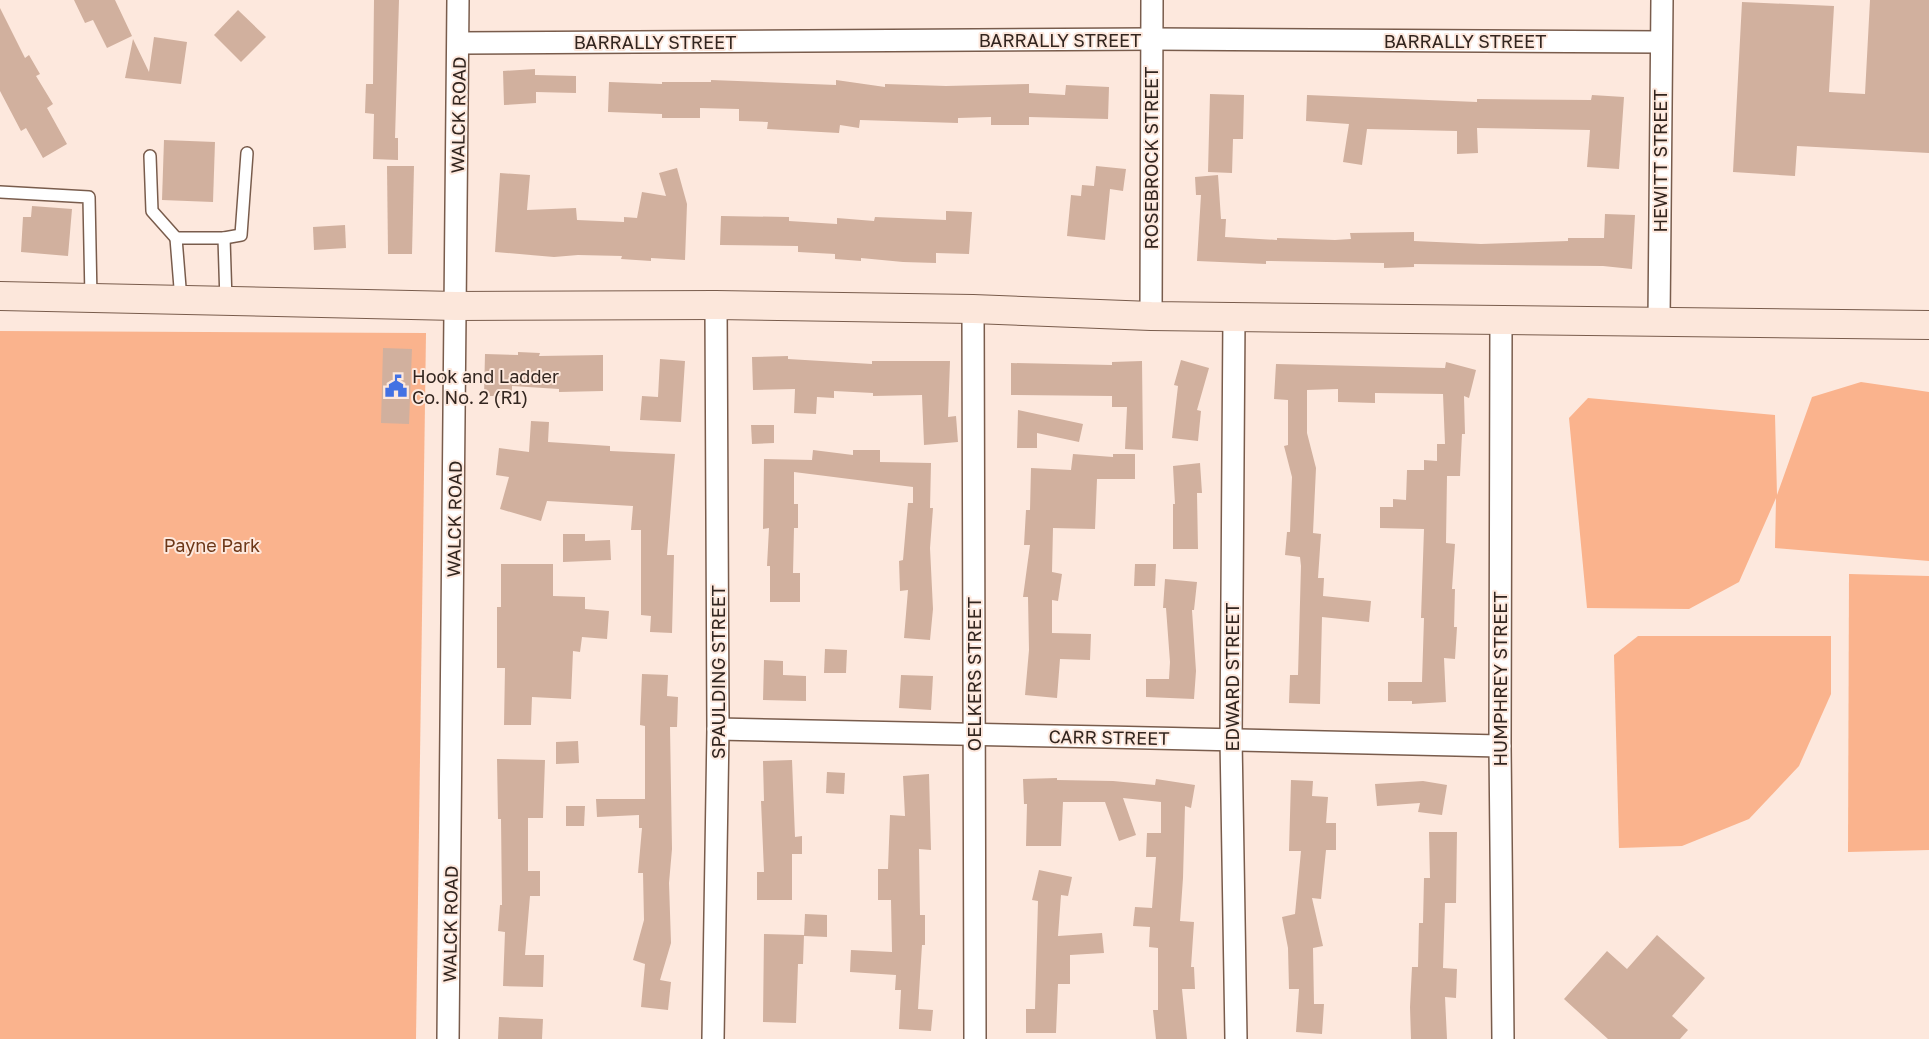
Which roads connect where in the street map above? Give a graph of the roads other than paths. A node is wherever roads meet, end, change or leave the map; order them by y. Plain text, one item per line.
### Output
1 (458, 0) edge
2 (1152, 0) edge
3 (1662, 0) edge
4 (1152, 39) junction
5 (458, 42) junction
6 (1661, 42) junction
7 (246, 152) dead end
8 (150, 156) dead end
9 (0, 192) edge
10 (176, 238) junction
11 (224, 238) junction
12 (0, 296) edge
13 (91, 298) junction
14 (181, 300) junction
15 (226, 301) junction
16 (716, 305) junction
17 (456, 306) junction
18 (973, 308) junction
19 (1151, 316) junction
20 (1234, 316) junction
21 (1501, 320) junction
22 (1659, 322) junction
23 (1929, 325) edge
24 (718, 728) junction
25 (974, 736) junction
26 (1231, 738) junction
27 (1500, 746) junction
28 (448, 1039) edge
29 (713, 1039) edge
30 (975, 1039) edge
31 (1236, 1039) edge
32 (1503, 1039) edge

1 - 5 street, WALCK ROAD
2 - 4 street, ROSEBROCK STREET
3 - 6 street, HEWITT STREET
4 - 5 street, BARRALLY STREET
4 - 6 street, BARRALLY STREET
4 - 19 street, ROSEBROCK STREET
5 - 17 street, WALCK ROAD
6 - 22 street, HEWITT STREET
7 - 11 lane
8 - 10 lane
9 - 13 lane
10 - 11 lane
10 - 14 lane
11 - 15 lane
12 - 13 street
13 - 14 street
14 - 15 street
15 - 17 street
16 - 17 street
16 - 18 street
16 - 24 street, SPAULDING STREET
17 - 28 street, WALCK ROAD
18 - 19 street
18 - 25 street, OELKERS STREET
19 - 20 street
20 - 21 street
20 - 26 street, EDWARD STREET
21 - 22 street
21 - 27 street, HUMPHREY STREET
22 - 23 street
24 - 25 street, CARR STREET
24 - 29 street, SPAULDING STREET
25 - 26 street, CARR STREET
25 - 30 street, OELKERS STREET
26 - 27 street, CARR STREET
26 - 31 street, EDWARD STREET
27 - 32 street, HUMPHREY STREET

